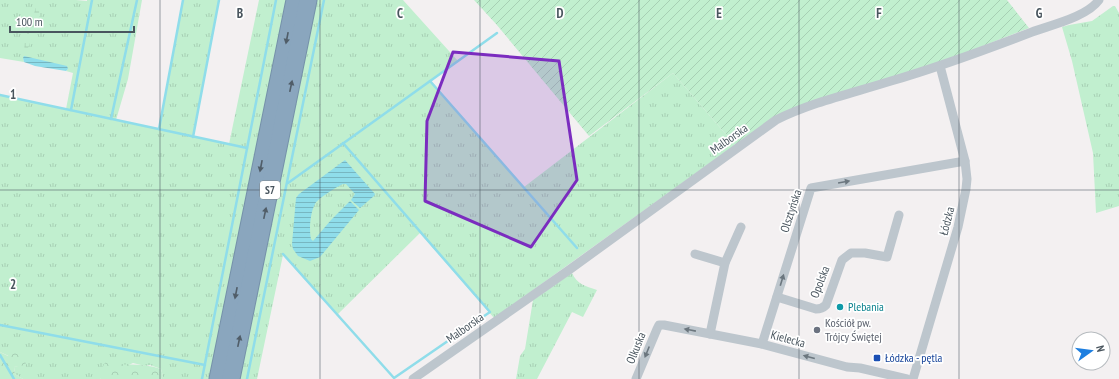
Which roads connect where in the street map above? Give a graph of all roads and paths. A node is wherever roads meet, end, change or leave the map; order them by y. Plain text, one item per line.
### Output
1 (295, 0) edge
2 (308, 0) edge
3 (1099, 0) edge
4 (940, 66) junction
5 (965, 161) junction
6 (899, 216) dead end
7 (741, 227) dead end
8 (695, 254) dead end
9 (725, 262) junction
10 (777, 297) junction
11 (659, 326) joint
12 (710, 334) junction
13 (762, 344) junction
14 (218, 379) edge
15 (231, 379) edge
16 (413, 379) edge
17 (636, 379) edge
18 (907, 379) edge
19 (913, 379) edge

1 -> 14 highway, S7
15 -> 2 highway, S7
3 - 4 street, Malborska
4 - 5 street, Łódzka
4 - 16 street, Malborska
10 -> 5 street, Olsztyńska
5 - 19 street, Łódzka
6 - 10 street, Opolska
7 - 9 street
8 - 9 street
9 - 12 street
10 - 13 street, Olsztyńska
12 -> 11 street, Kielecka
11 -> 17 street, Olkuska
12 - 13 street, Kielecka
18 -> 13 street, Kielecka

